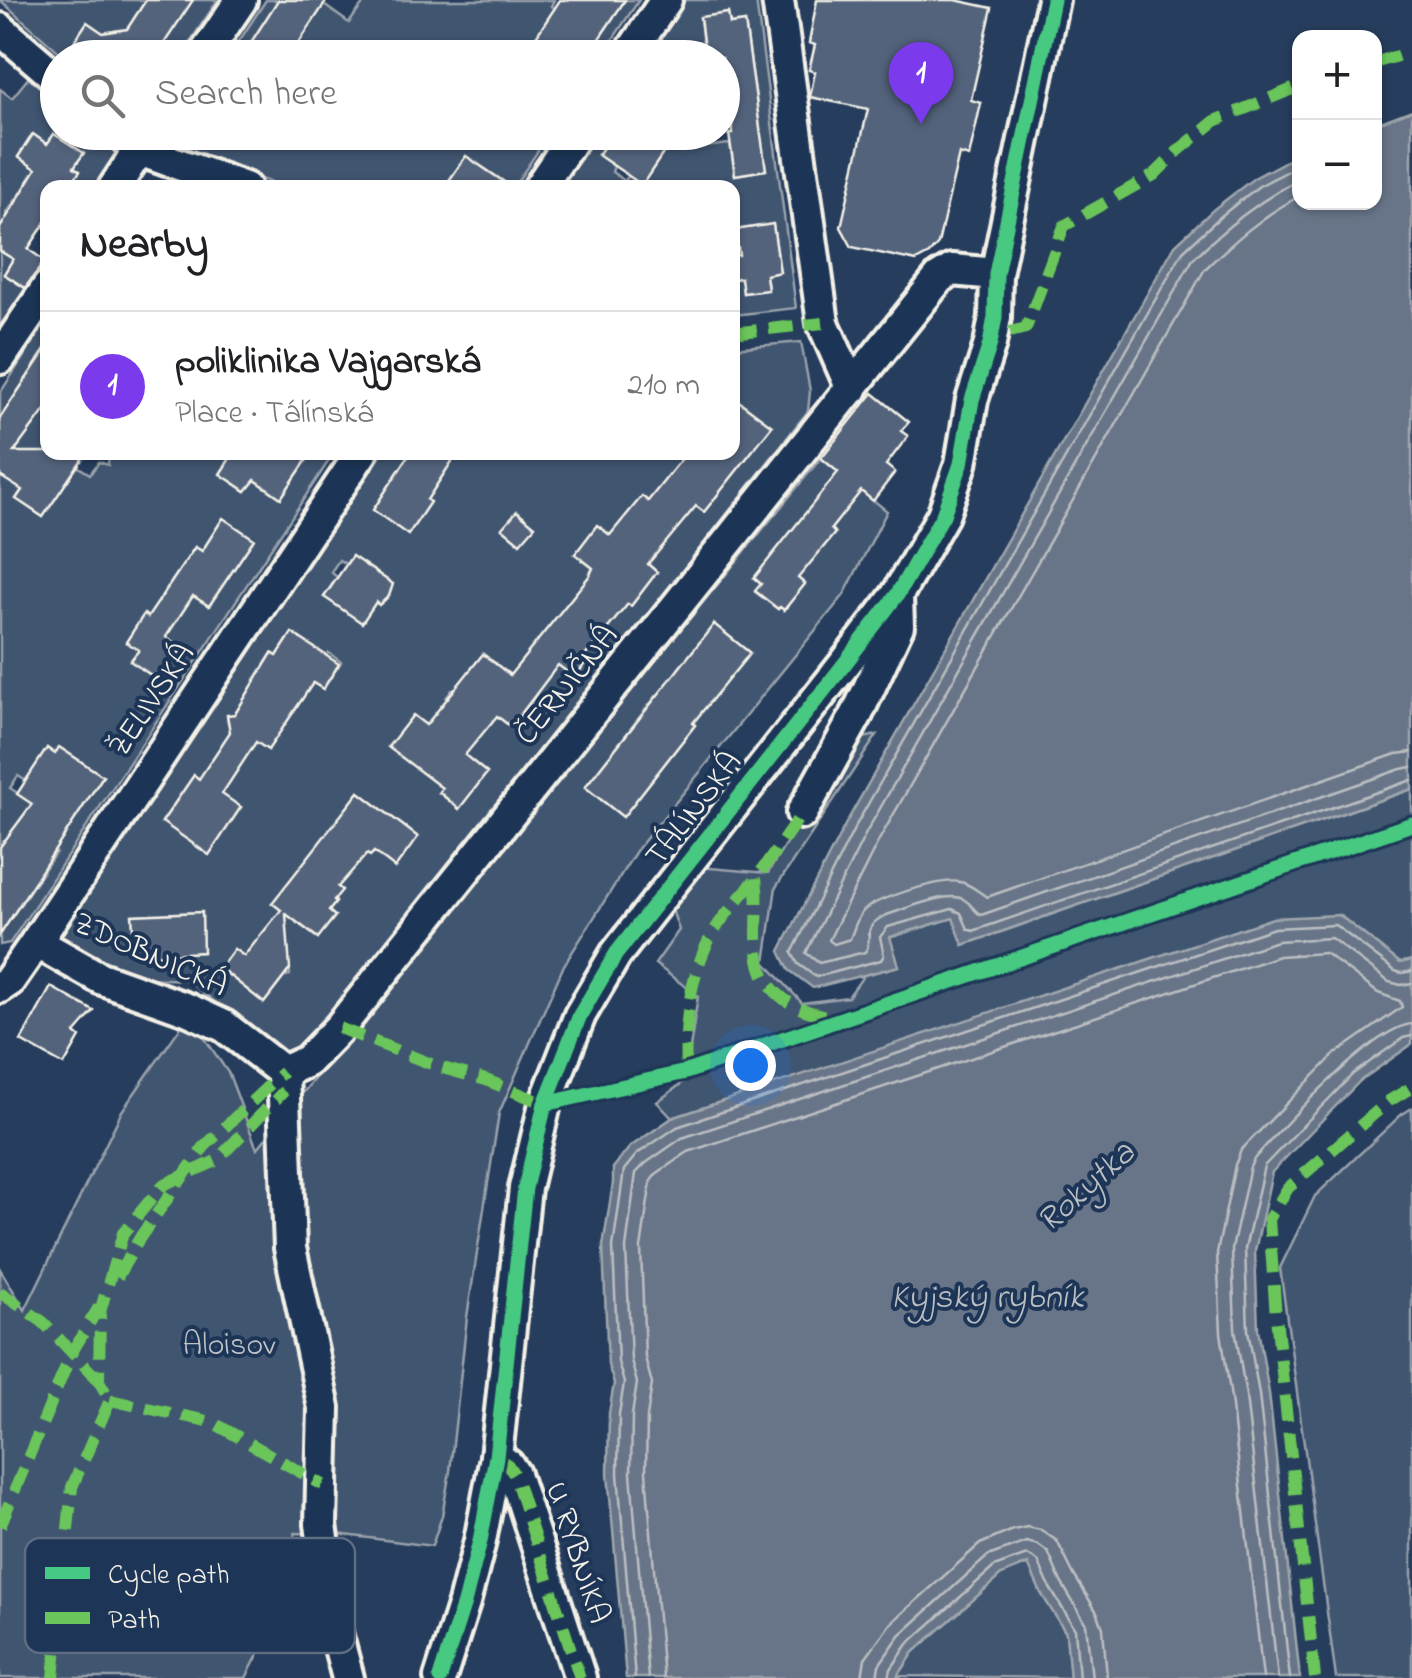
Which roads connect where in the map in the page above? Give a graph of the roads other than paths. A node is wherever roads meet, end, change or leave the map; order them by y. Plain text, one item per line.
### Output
1 (241, 0) edge
2 (666, 0) edge
3 (778, 0) edge
4 (1053, 0) edge
5 (0, 30) edge
6 (214, 40) edge
7 (640, 40) edge
8 (40, 64) edge
9 (131, 150) edge
10 (162, 150) edge
11 (565, 150) edge
12 (118, 180) edge
13 (228, 180) edge
14 (544, 180) edge
15 (996, 274) junction
16 (40, 299) edge
17 (0, 358) edge
18 (852, 389) junction
19 (357, 460) edge
20 (896, 594) junction
21 (802, 813) dead end
22 (36, 942) junction
23 (0, 986) edge
24 (283, 1072) junction
25 (496, 1456) junction
26 (323, 1538) edge
27 (342, 1653) edge
28 (348, 1678) edge
29 (440, 1678) edge
30 (580, 1678) edge

1 - 6 street
2 - 7 street
3 - 18 street
4 - 15 street, TÁLÍNSKÁ
5 - 8 street
9 - 12 street
10 - 13 street
11 - 14 street
15 - 18 street, ČERNIČNÁ
15 - 20 street, TÁLÍNSKÁ
16 - 17 street
18 - 24 street, ČERNIČNÁ
19 - 22 street, ŽELIVSKÁ
20 - 21 street
20 - 25 street, TÁLÍNSKÁ
22 - 23 street, ŽELIVSKÁ
22 - 24 street, ZDOBNICKÁ
24 - 26 street
25 - 29 street, TÁLÍNSKÁ
25 - 30 street, U RYBNÍKA
27 - 28 street

